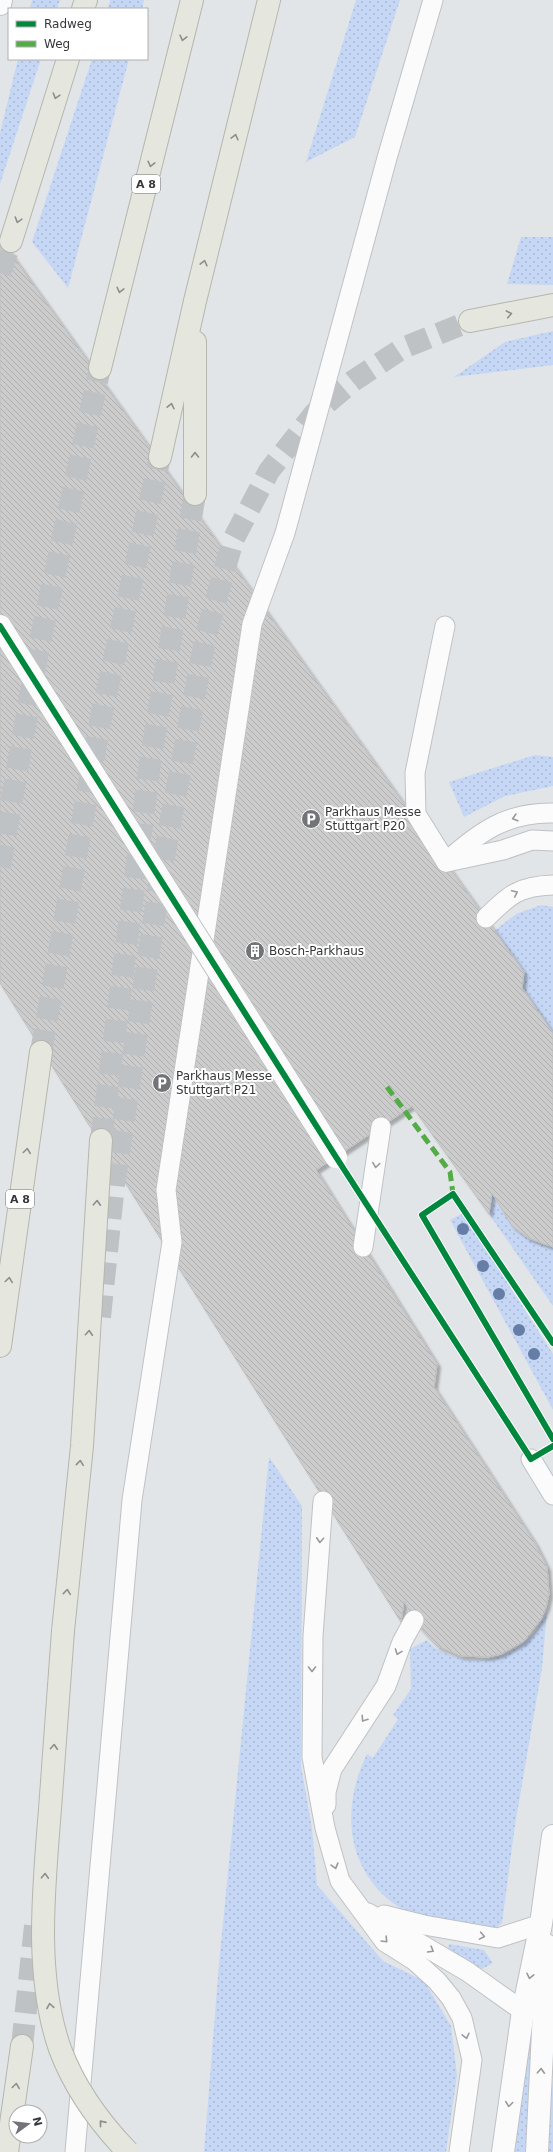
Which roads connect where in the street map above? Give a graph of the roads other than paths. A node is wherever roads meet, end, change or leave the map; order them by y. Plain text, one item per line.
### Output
1 (1, 0) edge
2 (192, 0) edge
3 (269, 0) edge
4 (434, 0) edge
5 (0, 4) edge
6 (68, 60) edge
7 (11, 241) tunnel mouth
8 (195, 301) junction
9 (553, 305) edge
10 (470, 321) tunnel mouth
11 (100, 368) tunnel mouth
12 (160, 457) tunnel mouth
13 (195, 494) tunnel mouth
14 (0, 626) edge
15 (445, 626) dead end
16 (553, 813) edge
17 (553, 841) edge
18 (446, 862) junction
19 (553, 885) edge
20 (486, 918) dead end
21 (40, 1052) tunnel mouth
22 (381, 1127) dead end
23 (101, 1140) tunnel mouth
24 (336, 1157) dead end
25 (364, 1247) dead end
26 (0, 1346) edge
27 (531, 1459) dead end
28 (553, 1495) edge
29 (322, 1501) dead end
30 (414, 1620) dead end
31 (324, 1828) junction
32 (553, 1836) edge
33 (362, 1909) junction
34 (541, 1924) junction
35 (523, 2011) junction
36 (22, 2046) tunnel mouth
37 (8, 2152) edge
38 (75, 2152) edge
39 (128, 2152) edge
40 (459, 2152) edge
41 (503, 2152) edge
42 (537, 2152) edge

1 - 5 street
2 -> 11 highway, A 8
8 -> 3 highway
4 - 38 lane
6 -> 7 highway
12 -> 8 highway
13 -> 8 highway
10 -> 9 highway
14 - 24 street, bridge
15 - 18 lane
16 -> 18 lane
17 - 18 lane
20 -> 19 lane
26 -> 21 highway, A 8
22 -> 25 lane
39 -> 23 highway, bridge
27 - 28 lane
29 -> 31 lane
30 -> 31 lane
31 -> 33 lane
32 - 34 street
33 -> 34 lane
33 -> 35 lane
33 -> 40 lane
34 -> 35 street
42 -> 34 street
35 -> 41 street
37 -> 36 highway

